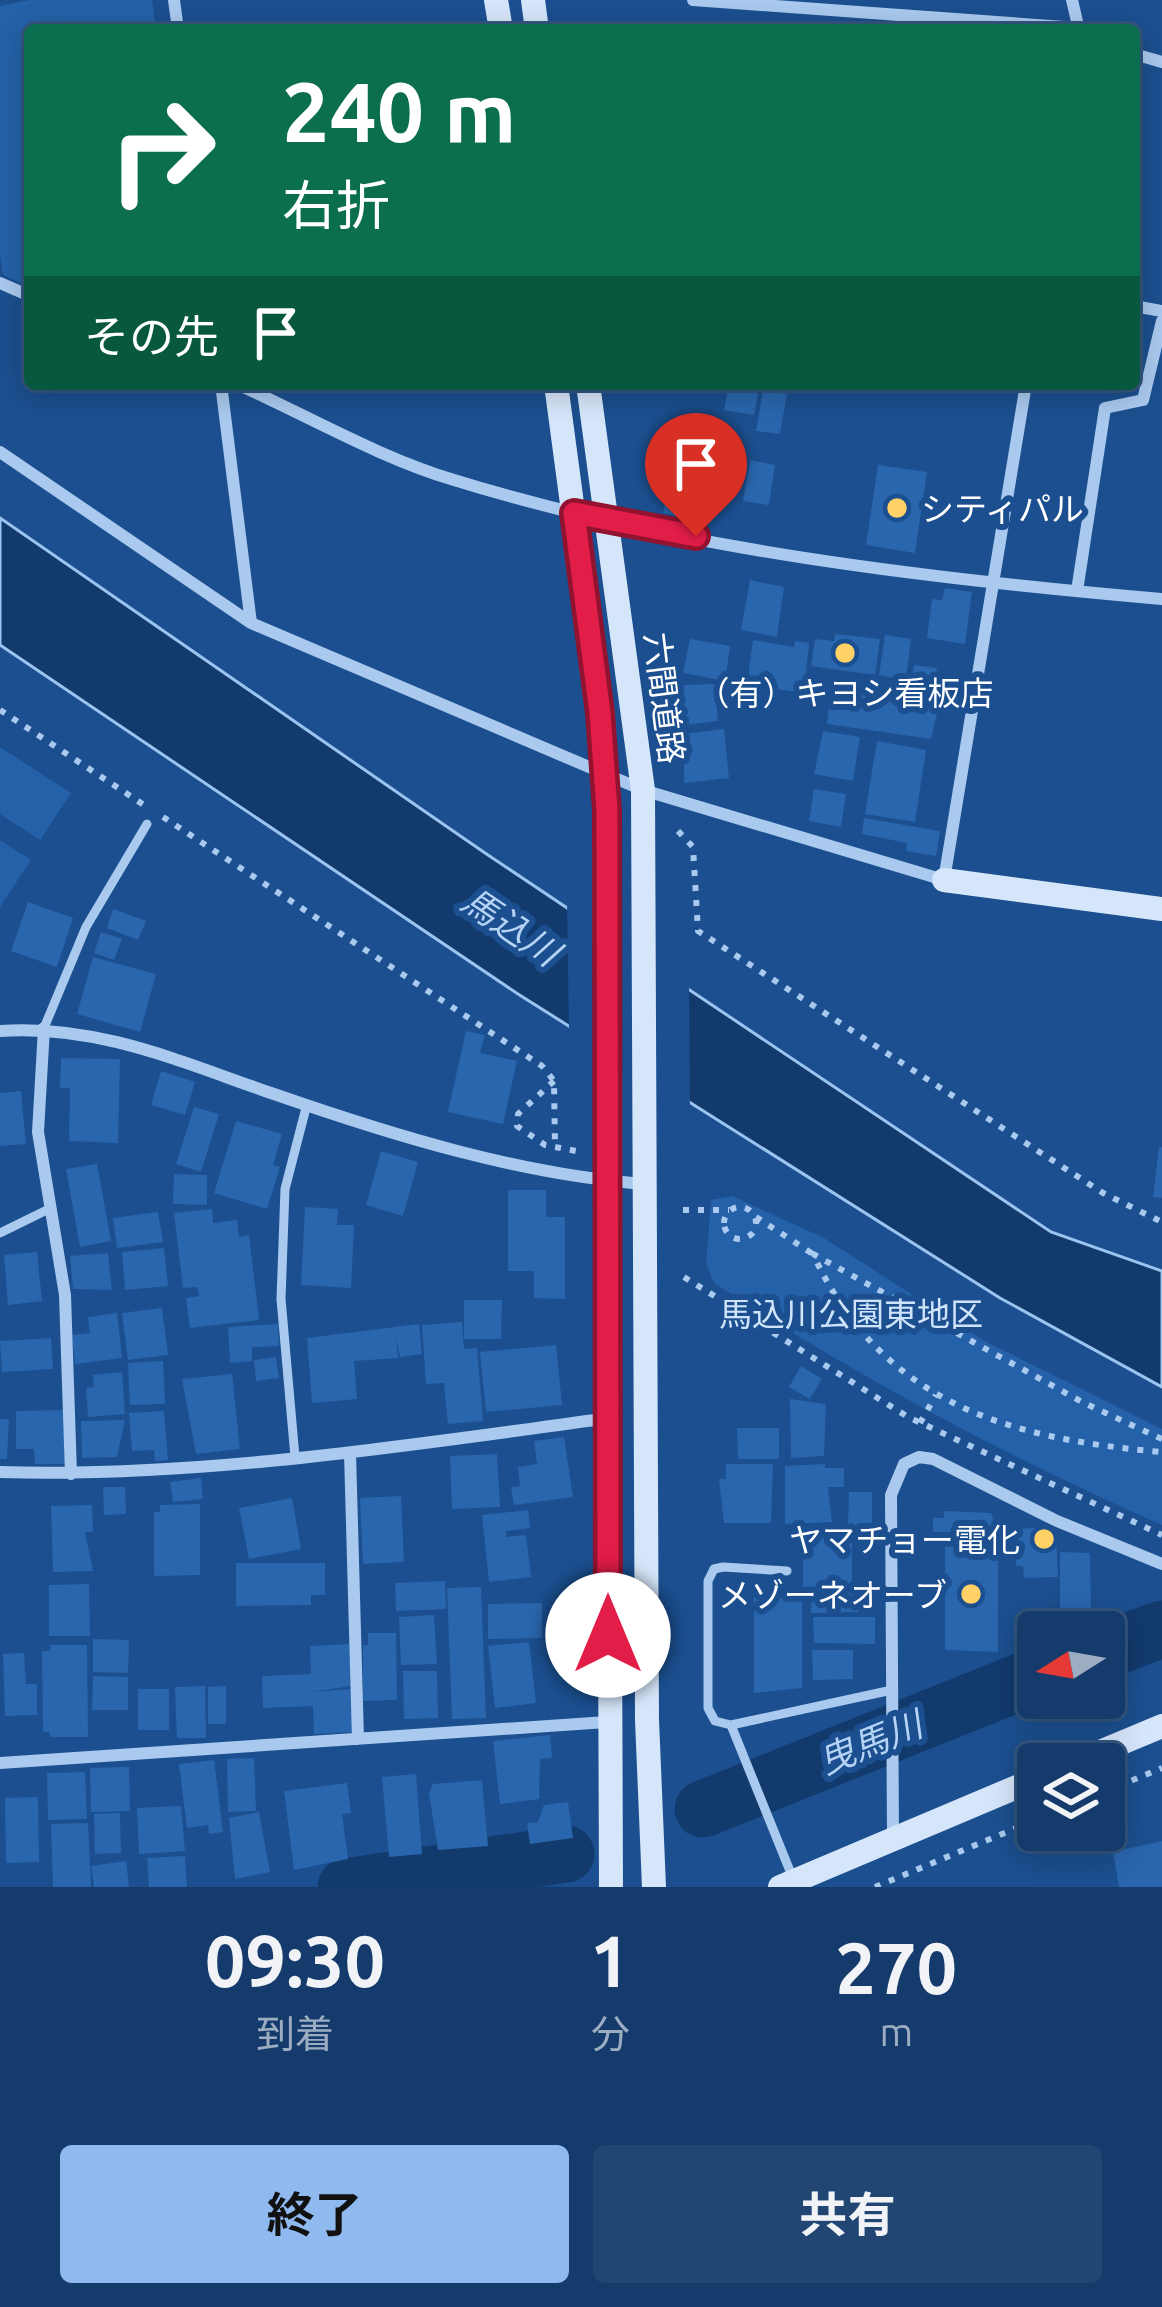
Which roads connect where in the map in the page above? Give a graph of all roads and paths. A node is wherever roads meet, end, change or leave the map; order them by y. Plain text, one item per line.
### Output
1 (693, 0) edge
2 (1012, 24) edge
3 (1162, 316) edge
4 (222, 390) edge
5 (250, 390) edge
6 (557, 390) edge
7 (589, 390) edge
8 (1024, 390) edge
9 (0, 452) edge
10 (574, 513) junction
11 (607, 521) junction
12 (989, 583) junction
13 (1077, 591) junction
14 (1162, 599) edge
15 (251, 623) junction
16 (0, 710) edge
17 (604, 773) junction
18 (643, 803) junction
19 (147, 824) dead end
20 (678, 831) dead end
21 (944, 880) junction
22 (1162, 909) edge
23 (44, 1028) junction
24 (0, 1031) edge
25 (554, 1081) junction
26 (307, 1104) junction
27 (555, 1147) junction
28 (576, 1151) dead end
29 (609, 1181) junction
30 (646, 1184) junction
31 (51, 1208) junction
32 (683, 1210) dead end
33 (729, 1210) junction
34 (755, 1216) junction
35 (1162, 1222) edge
36 (0, 1232) edge
37 (813, 1254) junction
38 (684, 1277) dead end
39 (936, 1395) junction
40 (610, 1418) junction
41 (920, 1423) junction
42 (1162, 1439) edge
43 (1162, 1452) edge
44 (350, 1453) junction
45 (295, 1457) junction
46 (0, 1472) edge
47 (71, 1474) junction
48 (1162, 1535) edge
49 (1162, 1564) edge
50 (787, 1571) dead end
51 (892, 1690) junction
52 (607, 1722) junction
53 (730, 1725) junction
54 (1162, 1726) edge
55 (358, 1739) junction
56 (1121, 1743) edge
57 (0, 1763) edge
58 (1162, 1768) edge
59 (1125, 1783) edge
60 (1017, 1787) edge
61 (1017, 1829) edge
62 (893, 1840) junction
63 (787, 1884) edge
64 (611, 1887) edge
65 (654, 1887) edge
66 (875, 1887) edge

1 - 2 street
3 - 13 street
4 - 15 street
5 - 10 street
6 - 10 street, 六間道路
7 - 11 street, 六間道路
8 - 12 street
9 - 15 street
10 - 11 street
10 - 17 street, 六間道路
11 - 12 street
11 - 18 street, 六間道路
12 - 13 street
12 - 21 street
13 - 14 street
15 - 17 street
16 - 25 path
17 - 18 street
17 - 29 street, 六間道路
18 - 21 street
18 - 30 street, 六間道路
19 - 23 lane
20 - 35 path
21 - 22 street
23 - 24 street
23 - 26 street
23 - 31 street
25 - 27 path
25 - 27 path
26 - 29 street
26 - 45 lane
27 - 28 path
29 - 30 street
29 - 40 street, 六間道路
30 - 65 street, 六間道路
31 - 36 lane
31 - 47 street
32 - 33 path
33 - 34 path
33 - 34 path
34 - 37 path
37 - 39 path
37 - 42 path
38 - 41 path
39 - 41 path
39 - 43 path
40 - 44 street
40 - 52 street, 六間道路
41 - 48 path
44 - 45 street
44 - 55 street
45 - 47 street
46 - 47 street
49 - 51 street
50 - 53 lane
51 - 53 lane
51 - 62 street
52 - 55 street
52 - 64 street, 六間道路
53 - 63 lane
54 - 56 street
55 - 57 street
58 - 59 path
60 - 62 street
61 - 66 path
62 - 63 street

